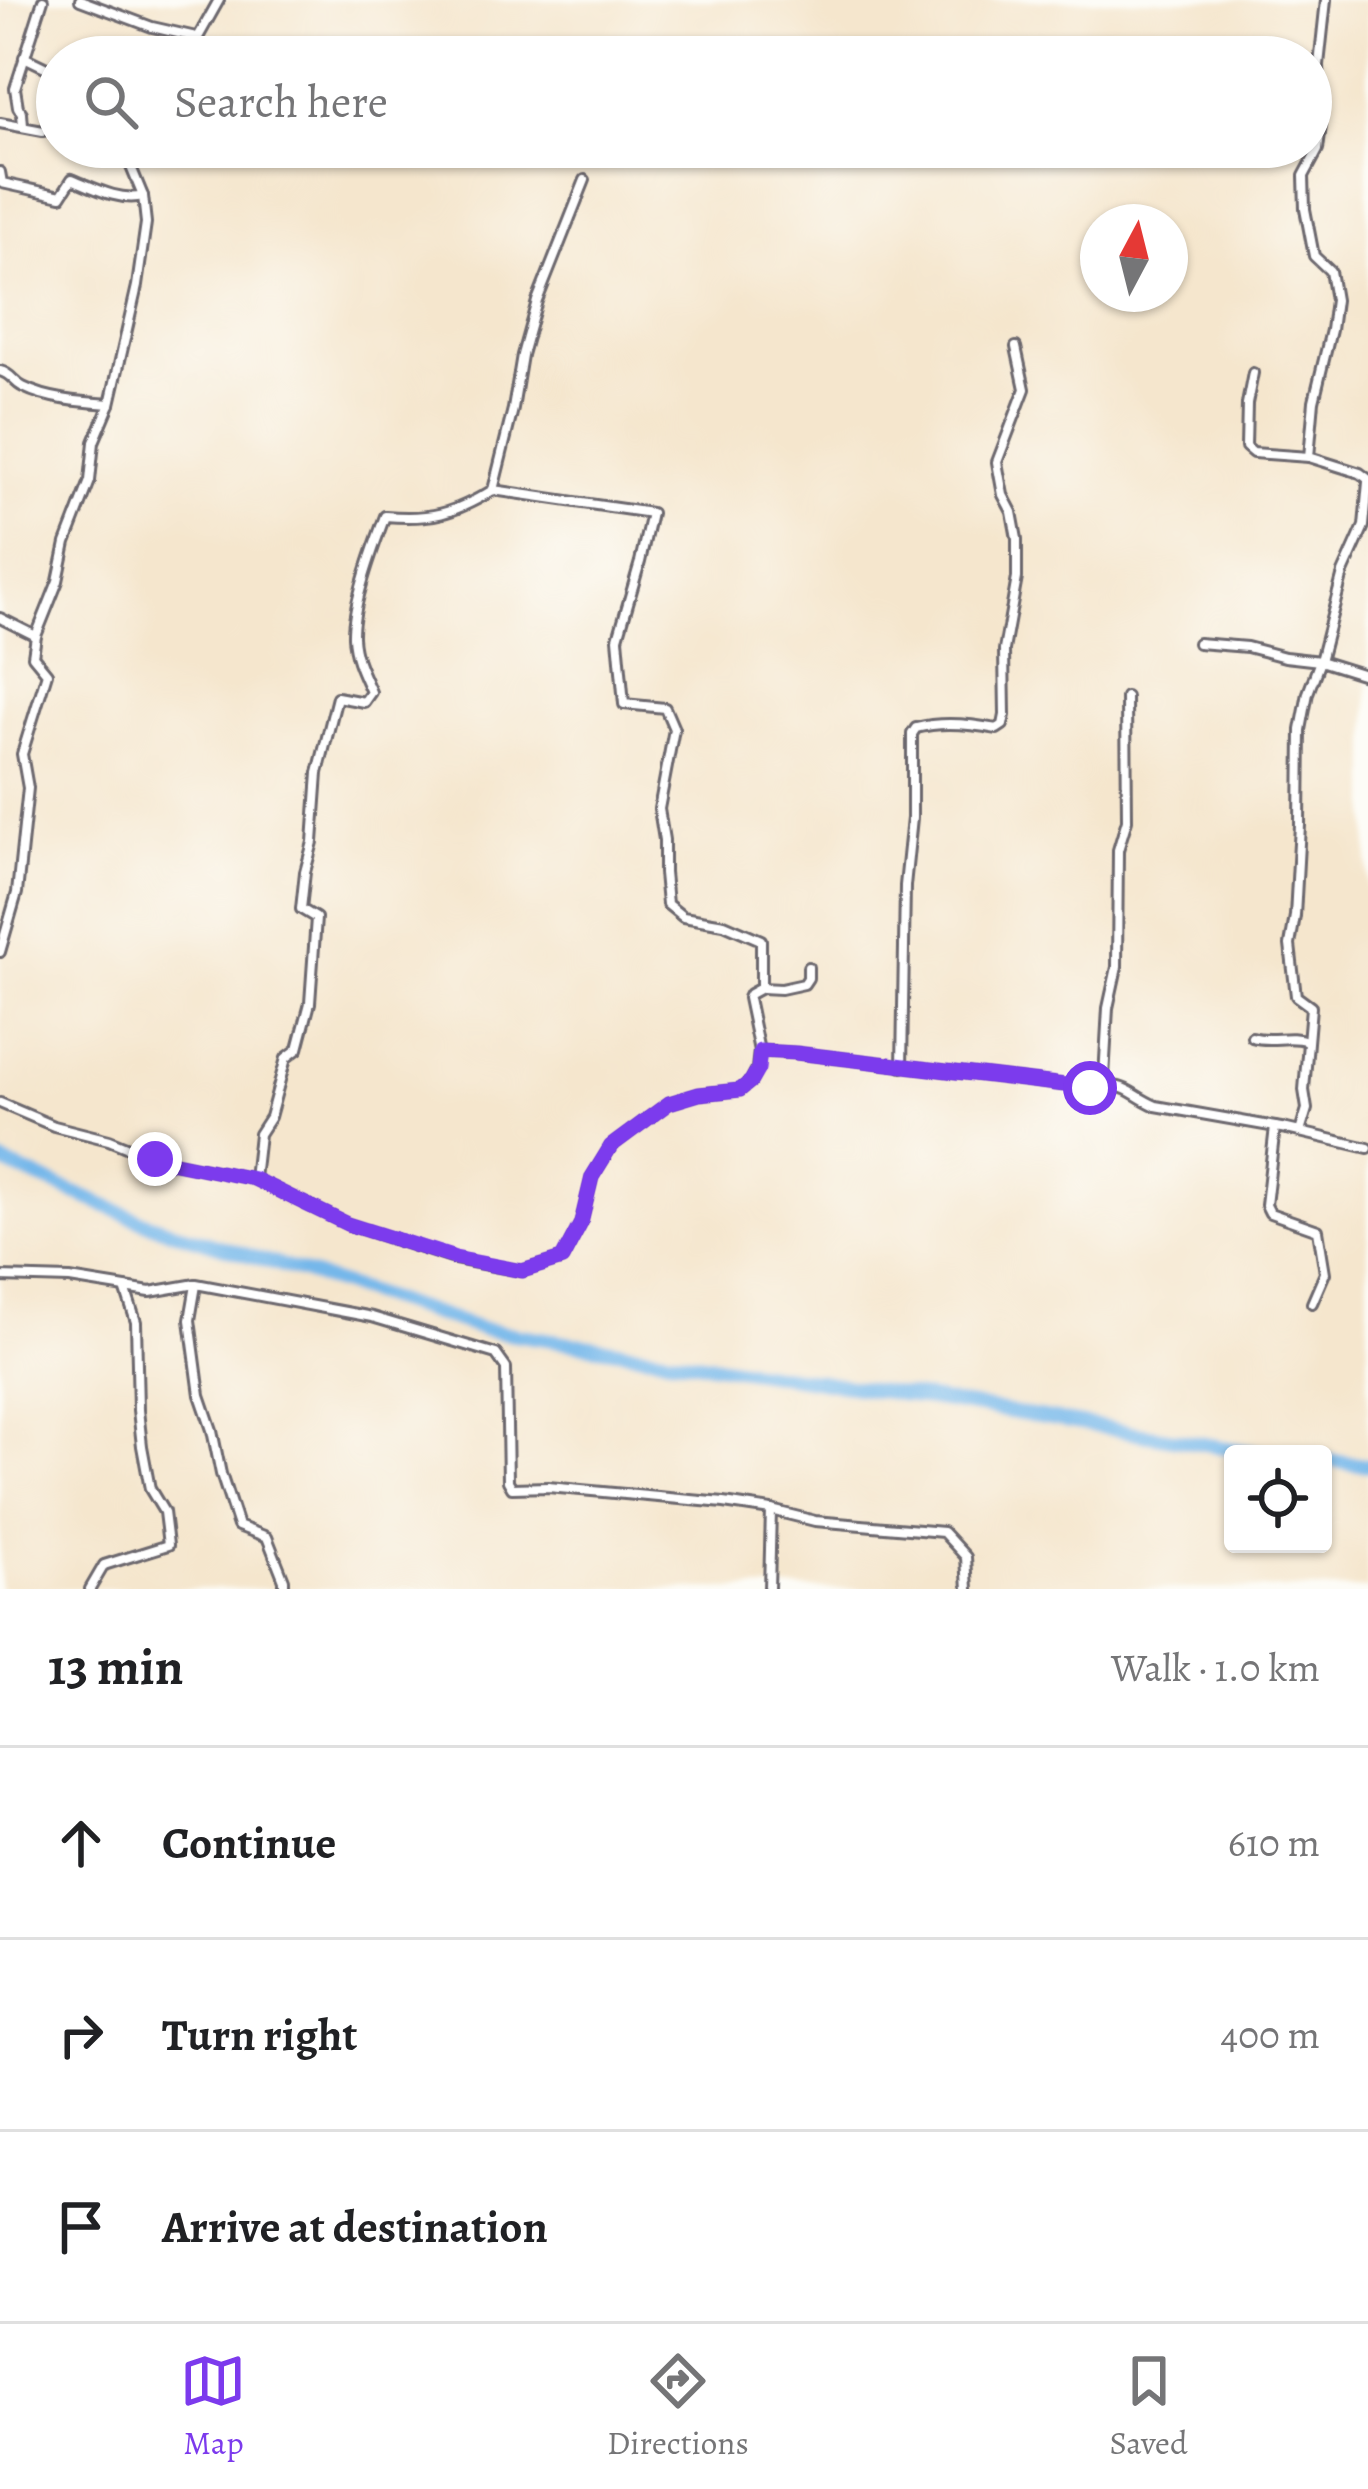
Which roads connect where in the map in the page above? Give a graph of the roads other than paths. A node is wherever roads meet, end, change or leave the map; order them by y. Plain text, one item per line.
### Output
1 (43, 0) edge
2 (83, 0) edge
3 (219, 0) edge
4 (1326, 0) edge
5 (192, 36) edge
6 (197, 36) edge
7 (1322, 36) edge
8 (24, 57) junction
9 (36, 63) edge
10 (0, 123) edge
11 (22, 126) junction
12 (36, 129) edge
13 (131, 168) edge
14 (1308, 168) edge
15 (0, 172) edge
16 (585, 181) dead end
17 (143, 196) junction
18 (1016, 347) dead end
19 (0, 371) edge
20 (1252, 373) dead end
21 (110, 404) junction
22 (1309, 458) junction
23 (1368, 480) edge
24 (493, 490) junction
25 (0, 619) edge
26 (36, 636) junction
27 (1198, 643) dead end
28 (1320, 661) junction
29 (1368, 676) edge
30 (1126, 697) dead end
31 (0, 952) edge
32 (808, 967) dead end
33 (761, 988) junction
34 (1252, 1037) dead end
35 (1307, 1041) junction
36 (760, 1051) junction
37 (902, 1067) junction
38 (1090, 1088) junction
39 (0, 1103) edge
40 (1275, 1127) junction
41 (1300, 1132) junction
42 (1368, 1148) edge
43 (254, 1179) junction
44 (0, 1276) edge
45 (196, 1284) junction
46 (124, 1288) junction
47 (1312, 1303) dead end
48 (771, 1510) junction
49 (90, 1589) edge
50 (284, 1589) edge
51 (769, 1589) edge
52 (968, 1589) edge

1 - 8 street
2 - 5 street
3 - 6 street
4 - 7 street
8 - 9 street
8 - 11 street
10 - 11 street
11 - 12 street
13 - 17 street
14 - 22 street
15 - 17 street
16 - 24 street
17 - 21 street
18 - 37 street
19 - 21 street
20 - 22 street
21 - 26 street
22 - 23 street
23 - 28 street
24 - 33 street
24 - 43 street
25 - 26 street
26 - 31 street
27 - 28 street
28 - 29 street
28 - 35 street
30 - 38 street
32 - 33 street
33 - 36 street
34 - 35 street
35 - 41 street
36 - 37 street
36 - 43 street
37 - 38 street
38 - 40 street
39 - 43 street
40 - 41 street
40 - 47 street
41 - 42 street
44 - 46 street
45 - 46 street
45 - 48 street
45 - 50 street
46 - 49 street
48 - 51 street
48 - 52 street

